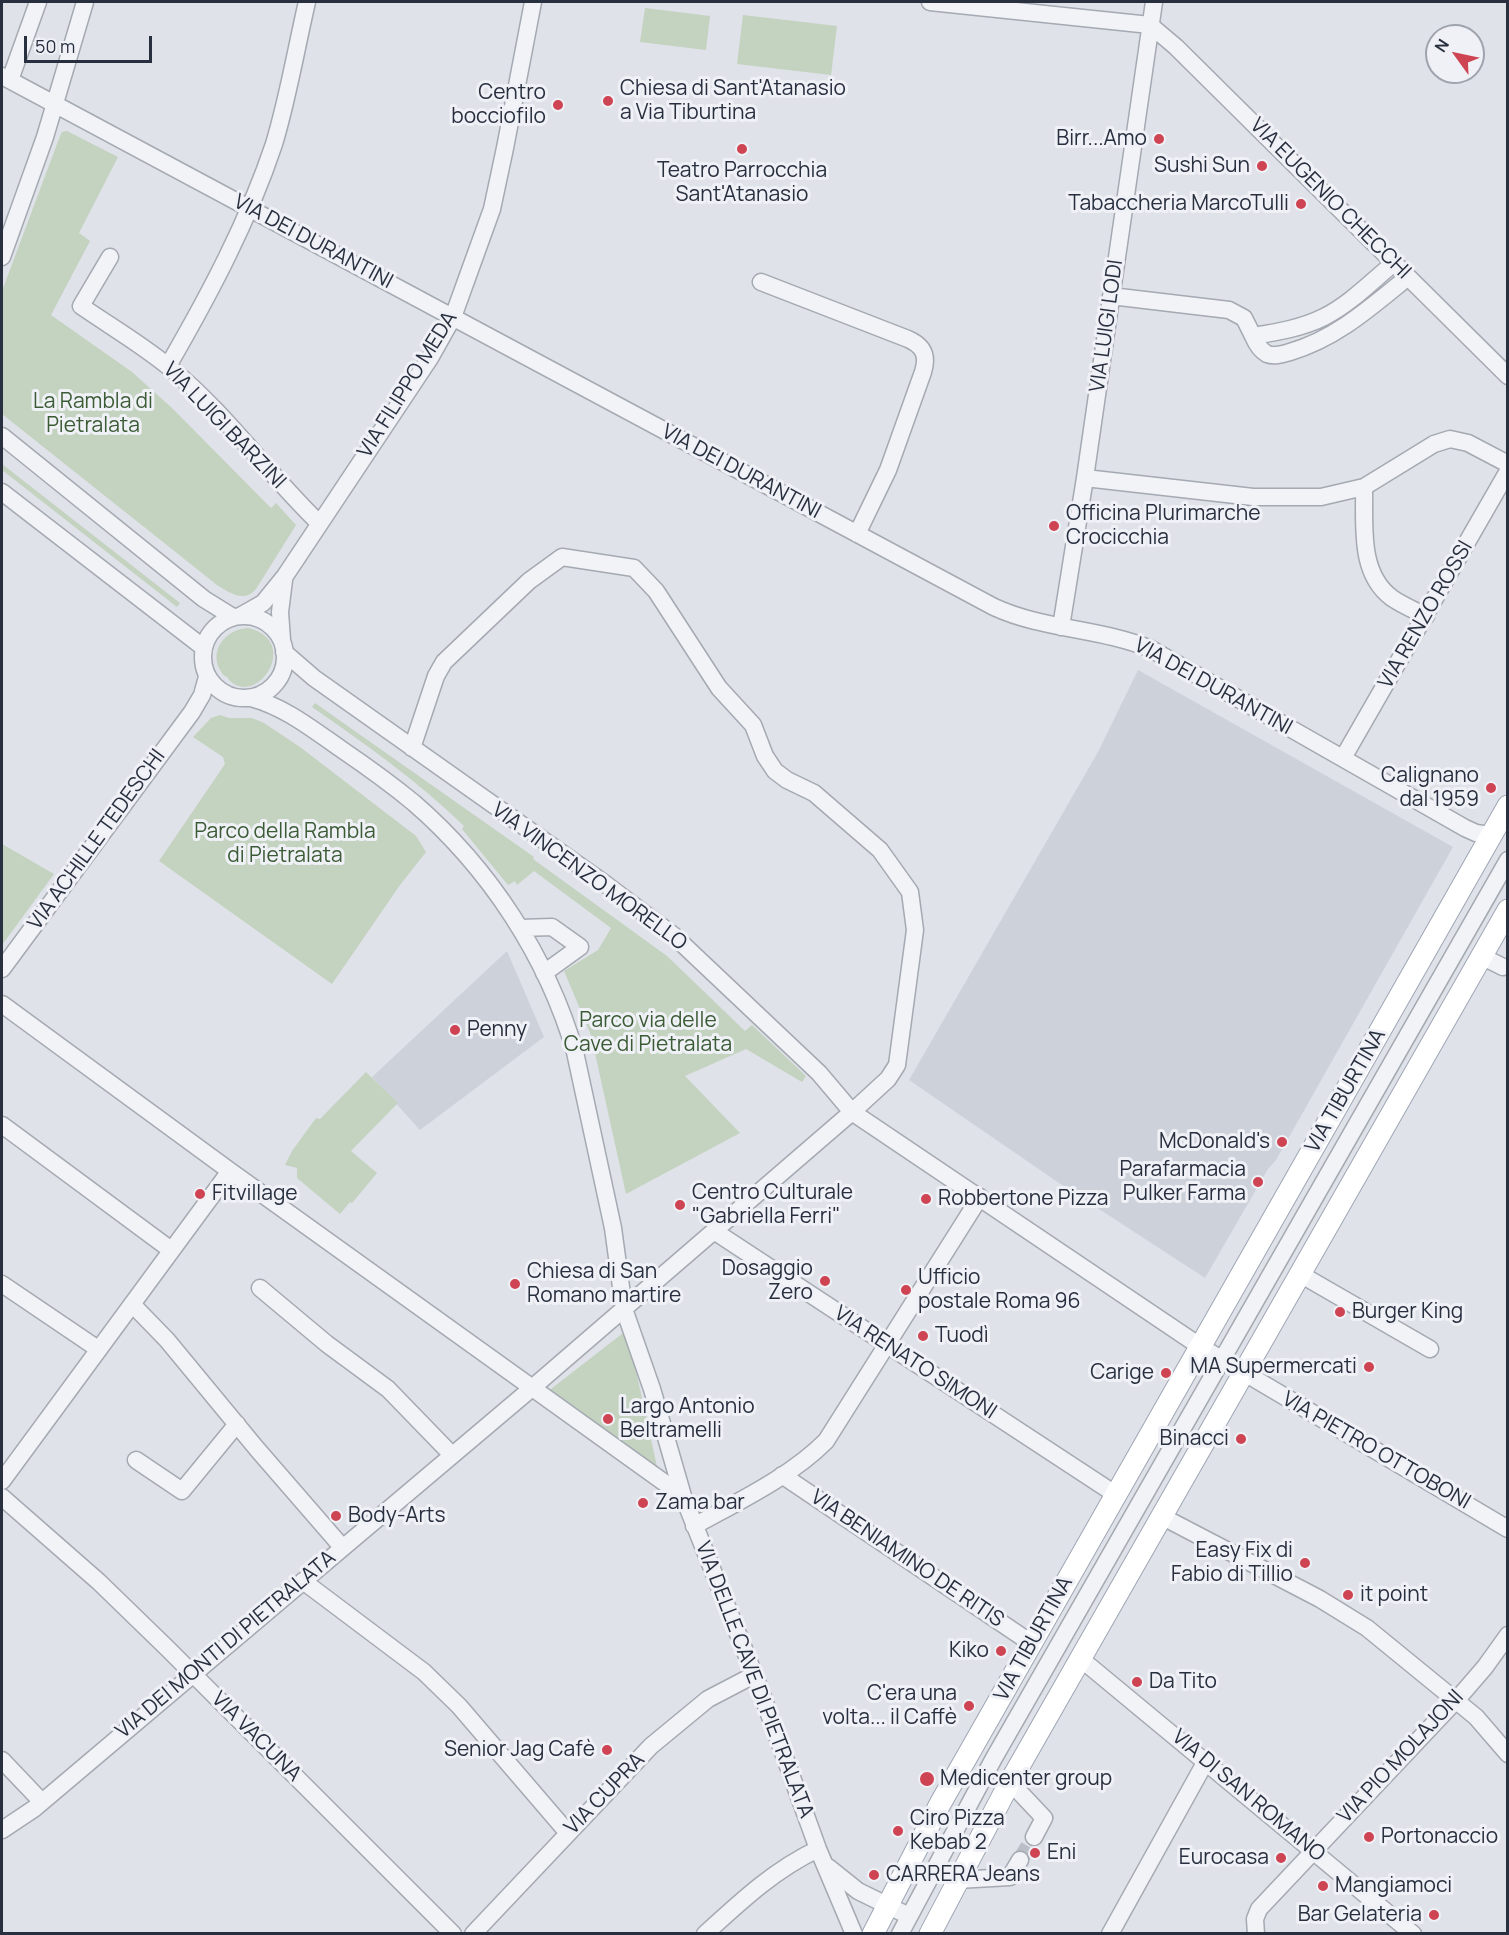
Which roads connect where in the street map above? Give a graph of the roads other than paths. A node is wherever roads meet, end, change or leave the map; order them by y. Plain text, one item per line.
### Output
1 (38, 2) edge
2 (85, 2) edge
3 (307, 2) edge
4 (533, 2) edge
5 (930, 2) edge
6 (1154, 2) edge
7 (1150, 25) junction
8 (6, 78) edge
9 (55, 104) junction
10 (249, 207) junction
11 (2, 257) edge
12 (110, 257) dead end
13 (1394, 263) junction
14 (1408, 277) junction
15 (761, 282) dead end
16 (1112, 296) junction
17 (453, 317) junction
18 (1253, 336) junction
19 (168, 366) junction
20 (1508, 375) edge
21 (2, 436) edge
22 (1508, 464) edge
23 (1508, 471) edge
24 (1085, 478) junction
25 (1364, 487) junction
26 (2, 492) edge
27 (319, 524) junction
28 (856, 534) junction
29 (285, 576) junction
30 (237, 616) junction
31 (1426, 616) junction
32 (1061, 627) junction
33 (283, 646) junction
34 (204, 648) junction
35 (207, 677) junction
36 (230, 696) junction
37 (251, 698) junction
38 (192, 712) junction
39 (412, 748) junction
40 (1343, 758) junction
41 (1508, 806) edge
42 (1499, 835) edge
43 (1508, 860) edge
44 (1508, 910) edge
45 (520, 928) junction
46 (1481, 956) junction
47 (1503, 967) dead end
48 (2, 969) edge
49 (544, 973) junction
50 (2, 1004) edge
51 (852, 1112) junction
52 (2, 1125) edge
53 (230, 1171) junction
54 (980, 1197) junction
55 (714, 1231) junction
56 (171, 1250) junction
57 (1300, 1274) junction
58 (2, 1284) edge
59 (261, 1288) dead end
60 (132, 1304) junction
61 (624, 1309) junction
62 (887, 1344) junction
63 (1201, 1347) junction
64 (98, 1349) junction
65 (1430, 1349) dead end
66 (1222, 1360) junction
67 (1244, 1373) junction
68 (532, 1388) junction
69 (237, 1424) junction
70 (452, 1455) junction
71 (136, 1460) dead end
72 (782, 1475) junction
73 (2, 1481) edge
74 (1115, 1494) junction
75 (683, 1496) junction
76 (2, 1497) edge
77 (1161, 1516) junction
78 (694, 1526) junction
79 (1508, 1529) edge
80 (342, 1547) junction
81 (303, 1581) junction
82 (1508, 1635) edge
83 (1031, 1643) junction
84 (1081, 1659) junction
85 (192, 1673) junction
86 (754, 1675) junction
87 (1455, 1702) junction
88 (1508, 1754) edge
89 (2, 1760) edge
90 (1206, 1761) junction
91 (1010, 1782) junction
92 (42, 1802) junction
93 (2, 1830) edge
94 (568, 1833) junction
95 (1034, 1838) tunnel mouth
96 (1314, 1850) junction
97 (821, 1856) junction
98 (1020, 1860) tunnel mouth
99 (957, 1880) junction
100 (886, 1906) junction
101 (909, 1916) junction
102 (453, 1934) edge
103 (473, 1934) edge
104 (705, 1934) edge
105 (854, 1934) edge
106 (873, 1934) edge
107 (900, 1934) edge
108 (930, 1934) edge
109 (1110, 1934) edge
110 (1257, 1934) edge
111 (1413, 1934) edge

1 - 8 street
2 - 9 street
3 - 10 street
4 - 17 street, VIA FILIPPO MEDA
5 - 7 street
6 - 7 street, VIA LUIGI LODI
7 - 13 street, VIA EUGENIO CHECCHI
7 - 16 street, VIA LUIGI LODI
8 - 9 street, VIA DEI DURANTINI
9 - 10 street, VIA DEI DURANTINI
9 - 11 street
10 - 17 street, VIA DEI DURANTINI
10 - 19 street
12 - 19 street, VIA LUIGI BARZINI
13 - 14 street, VIA EUGENIO CHECCHI
13 - 18 street
14 - 18 street
14 - 20 street, VIA EUGENIO CHECCHI
15 - 28 street
16 - 18 street
16 - 24 street, VIA LUIGI LODI
17 - 27 street, VIA FILIPPO MEDA
17 - 28 street, VIA DEI DURANTINI
19 - 27 street, VIA LUIGI BARZINI
21 - 30 street
22 - 25 street
23 - 31 street, VIA RENZO ROSSI
24 - 25 street
24 - 32 street, VIA LUIGI LODI
25 - 31 street
26 - 34 street
27 - 29 street, VIA FILIPPO MEDA
28 - 32 street, VIA DEI DURANTINI
29 - 30 street, VIA FILIPPO MEDA
29 - 33 street, VIA FILIPPO MEDA
30 - 33 street
30 - 34 street
31 - 40 street, VIA RENZO ROSSI
32 - 40 street, VIA DEI DURANTINI
33 - 37 street
33 - 39 street, VIA VINCENZO MORELLO
34 - 35 street
35 - 36 street
35 - 38 street, VIA ACHILLE TEDESCHI
36 - 37 street
36 - 38 street, VIA ACHILLE TEDESCHI
37 - 45 street
38 - 48 street, VIA ACHILLE TEDESCHI
39 - 51 street, VIA VINCENZO MORELLO
39 - 51 street
40 - 42 street, VIA DEI DURANTINI
41 - 42 main road, VIA TIBURTINA
42 - 63 main road, VIA TIBURTINA
43 - 66 street, VIA TIBURTINA
44 - 46 main road
45 - 49 street
45 - 49 street
46 - 47 street
46 - 57 main road
49 - 61 street
50 - 53 street
51 - 54 street, VIA VINCENZO MORELLO
51 - 55 street
52 - 56 street
53 - 56 street
53 - 68 street
54 - 62 street
54 - 63 street, VIA VINCENZO MORELLO
55 - 61 street
55 - 62 street, VIA RENATO SIMONI
56 - 60 street
57 - 65 street
57 - 67 main road
58 - 64 street
59 - 70 street
60 - 64 street
60 - 69 street
61 - 68 street
61 - 75 street
62 - 72 street
62 - 74 street, VIA RENATO SIMONI
63 - 66 street
63 - 74 main road, VIA TIBURTINA
64 - 73 street
66 - 67 street
66 - 101 street, VIA TIBURTINA
67 - 77 main road
67 - 79 street, VIA PIETRO OTTOBONI
68 - 70 street, VIA DEI MONTI DI PIETRALATA
68 - 75 street
69 - 71 street
69 - 80 street
70 - 80 street, VIA DEI MONTI DI PIETRALATA
72 - 78 street
72 - 83 street, VIA BENIAMINO DE RITIS
74 - 83 main road, VIA TIBURTINA
75 - 78 street, VIA DELLE CAVE DI PIETRALATA
76 - 85 street, VIA VACUNA
77 - 84 main road
77 - 87 street
78 - 86 street, VIA DELLE CAVE DI PIETRALATA
80 - 81 street, VIA DEI MONTI DI PIETRALATA
81 - 85 street, VIA DEI MONTI DI PIETRALATA
81 - 94 street
82 - 87 street, VIA PIO MOLAJONI
83 - 100 main road, VIA TIBURTINA
84 - 90 street, VIA DI SAN ROMANO
84 - 91 main road
85 - 92 street, VIA DEI MONTI DI PIETRALATA
85 - 102 street, VIA VACUNA
86 - 94 street, VIA CUPRA
86 - 97 street, VIA DELLE CAVE DI PIETRALATA
87 - 88 street
87 - 96 street, VIA PIO MOLAJONI
89 - 92 street
90 - 96 street, VIA DI SAN ROMANO
90 - 109 street
91 - 95 street
91 - 99 main road
92 - 93 street, VIA DEI MONTI DI PIETRALATA
94 - 103 street, VIA CUPRA
96 - 110 street, VIA PIO MOLAJONI
96 - 111 street, VIA DI SAN ROMANO
97 - 100 street, VIA DELLE CAVE DI PIETRALATA
97 - 104 street
97 - 105 street, VIA DELLE CAVE DI PIETRALATA
98 - 99 street
99 - 108 main road
100 - 101 street, VIA DELLE CAVE DI PIETRALATA
100 - 106 main road, VIA TIBURTINA
101 - 107 street, VIA TIBURTINA

